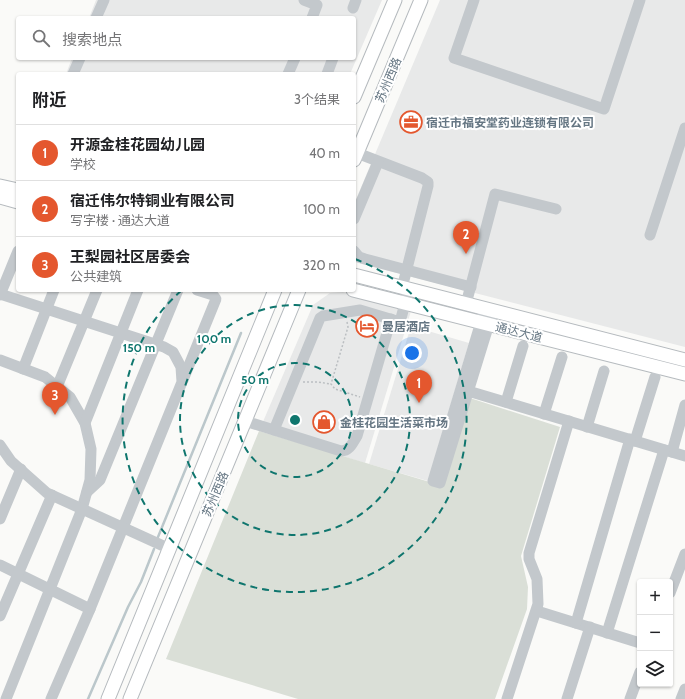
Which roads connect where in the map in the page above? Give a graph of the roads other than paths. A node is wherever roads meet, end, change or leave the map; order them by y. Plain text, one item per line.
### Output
1 (104, 0) edge
2 (304, 0) edge
3 (395, 0) edge
4 (421, 0) edge
5 (474, 0) edge
6 (640, 0) edge
7 (97, 16) edge
8 (313, 16) edge
9 (79, 60) edge
10 (294, 60) edge
11 (332, 60) edge
12 (74, 72) edge
13 (289, 72) edge
14 (328, 72) edge
15 (356, 92) edge
16 (685, 128) edge
17 (356, 154) edge
18 (356, 156) edge
19 (378, 162) junction
20 (0, 186) edge
21 (16, 190) edge
22 (0, 197) edge
23 (16, 201) edge
24 (556, 209) dead end
25 (356, 214) edge
26 (650, 235) dead end
27 (356, 253) edge
28 (16, 257) edge
29 (406, 271) junction
30 (356, 276) edge
31 (471, 286) junction
32 (406, 289) junction
33 (1, 291) edge
34 (356, 291) edge
35 (53, 292) edge
36 (96, 292) edge
37 (137, 292) edge
38 (177, 292) edge
39 (203, 292) edge
40 (273, 292) edge
41 (299, 292) edge
42 (405, 303) junction
43 (466, 304) junction
44 (47, 309) junction
45 (489, 310) junction
46 (391, 319) junction
47 (84, 321) junction
48 (485, 323) junction
49 (121, 333) junction
50 (156, 344) junction
51 (523, 346) dead end
52 (562, 357) dead end
53 (0, 360) edge
54 (685, 360) edge
55 (23, 369) junction
56 (604, 371) dead end
57 (685, 374) edge
58 (655, 377) dead end
59 (182, 382) junction
60 (57, 387) junction
61 (465, 394) junction
62 (506, 402) junction
63 (685, 405) edge
64 (544, 414) junction
65 (455, 420) dead end
66 (245, 421) junction
67 (569, 421) junction
68 (85, 423) junction
69 (587, 427) junction
70 (274, 430) junction
71 (632, 440) junction
72 (0, 445) edge
73 (668, 451) junction
74 (685, 456) edge
75 (21, 470) junction
76 (86, 493) junction
77 (52, 496) junction
78 (82, 509) junction
79 (0, 519) edge
80 (123, 528) junction
81 (170, 549) junction
82 (685, 554) edge
83 (0, 565) edge
84 (18, 574) junction
85 (673, 585) edge
86 (50, 589) junction
87 (90, 609) junction
88 (537, 612) junction
89 (0, 616) edge
90 (576, 623) junction
91 (590, 627) junction
92 (607, 633) junction
93 (637, 642) edge
94 (637, 680) edge
95 (685, 689) edge
96 (6, 699) edge
97 (52, 699) edge
98 (108, 699) edge
99 (130, 699) edge
100 (507, 699) edge
101 (567, 699) edge
102 (630, 699) edge
103 (681, 699) edge

1 - 7 street
2 - 8 street
3 - 15 main road, 苏州西路
4 - 17 main road, 苏州西路
5 - 6 street
9 - 12 street
10 - 13 street
11 - 14 street
16 - 26 street
18 - 19 street
19 - 25 street
19 - 29 street
20 - 21 main road
22 - 23 main road
24 - 31 street
27 - 29 street
28 - 33 street
29 - 31 street
29 - 32 street
30 - 32 main road, 通达大道
31 - 43 street
32 - 42 street
32 - 43 main road, 通达大道
33 - 44 street
34 - 42 main road, 通达大道
35 - 44 street
36 - 47 street
37 - 49 street
38 - 50 street
39 - 59 street
40 - 81 main road, 苏州西路
41 - 66 main road, 苏州西路
42 - 46 street
42 - 48 main road, 通达大道
43 - 45 main road, 通达大道
44 - 47 street
44 - 55 street
45 - 48 street
45 - 54 main road, 通达大道
46 - 70 street
46 - 70 street
47 - 49 street
47 - 60 street
48 - 57 main road, 通达大道
48 - 61 street
49 - 50 street
49 - 68 street
50 - 59 street
50 - 76 street
51 - 62 street
52 - 64 street
53 - 55 street
55 - 60 street
56 - 69 street
58 - 71 street
59 - 80 street
60 - 68 street
61 - 62 street
61 - 65 street
62 - 64 street
63 - 73 street
64 - 67 street
66 - 70 street
66 - 99 main road, 苏州西路
67 - 69 street
67 - 88 street
68 - 76 street
69 - 71 street
71 - 73 street
71 - 90 street
72 - 75 street
73 - 74 street
73 - 92 street
75 - 77 street
75 - 79 street
76 - 78 street
77 - 78 street
77 - 84 street
78 - 80 street
78 - 86 street
80 - 81 street
80 - 87 street
81 - 98 main road, 苏州西路
82 - 85 street
83 - 84 street
84 - 86 street
84 - 89 street
86 - 87 street
86 - 96 street
87 - 97 street
88 - 90 street
88 - 100 street
90 - 91 street
91 - 92 street
91 - 101 street
92 - 93 street
94 - 102 street
95 - 103 street

